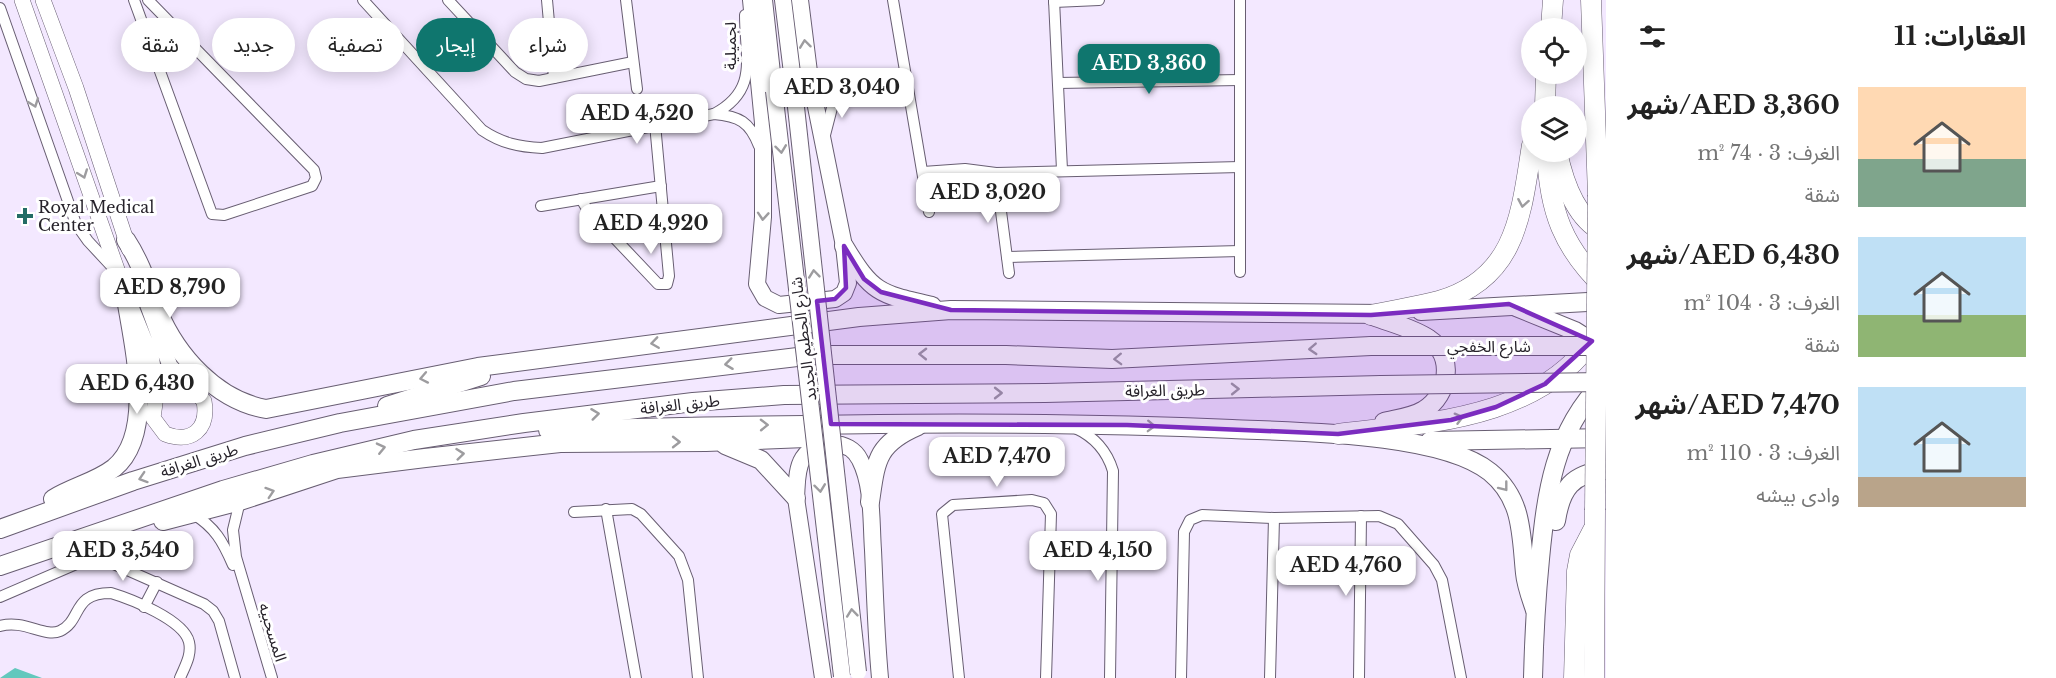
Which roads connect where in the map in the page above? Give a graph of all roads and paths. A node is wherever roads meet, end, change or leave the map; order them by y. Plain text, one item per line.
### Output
1 (22, 0) edge
2 (43, 0) edge
3 (134, 0) edge
4 (148, 0) edge
5 (363, 0) edge
6 (448, 0) edge
7 (547, 0) edge
8 (626, 0) edge
9 (749, 0) edge
10 (764, 0) edge
11 (783, 0) edge
12 (800, 0) edge
13 (893, 0) edge
14 (1100, 0) edge
15 (1240, 0) edge
16 (1553, 0) edge
17 (1591, 0) edge
18 (1054, 1) edge
19 (0, 8) edge
20 (1552, 18) edge
21 (633, 62) junction
22 (809, 72) junction
23 (906, 76) junction
24 (554, 78) junction
25 (1240, 80) junction
26 (1058, 83) junction
27 (850, 86) junction
28 (637, 89) dead end
29 (714, 114) junction
30 (652, 124) junction
31 (823, 146) junction
32 (764, 158) junction
33 (1529, 162) edge
34 (1548, 162) edge
35 (1560, 162) edge
36 (1240, 167) junction
37 (1062, 170) junction
38 (923, 172) junction
39 (996, 173) junction
40 (660, 181) junction
41 (926, 187) junction
42 (581, 199) junction
43 (541, 206) dead end
44 (929, 212) dead end
45 (1606, 233) edge
46 (126, 240) junction
47 (844, 246) junction
48 (1240, 251) junction
49 (1007, 257) junction
50 (1240, 272) dead end
51 (118, 273) junction
52 (1009, 273) dead end
53 (1606, 289) edge
54 (125, 292) junction
55 (1606, 301) edge
56 (1509, 304) junction
57 (951, 310) junction
58 (1371, 315) junction
59 (1606, 320) edge
60 (1371, 346) joint
61 (1601, 346) edge
62 (544, 357) junction
63 (1606, 380) edge
64 (340, 423) junction
65 (889, 424) junction
66 (924, 424) junction
67 (1064, 424) junction
68 (453, 433) junction
69 (1338, 434) junction
70 (1606, 438) edge
71 (1563, 439) junction
72 (1395, 441) junction
73 (705, 442) junction
74 (1606, 470) edge
75 (796, 498) junction
76 (240, 501) junction
77 (870, 502) junction
78 (606, 509) junction
79 (574, 512) dead end
80 (193, 514) junction
81 (1361, 516) junction
82 (1274, 518) junction
83 (1596, 518) junction
84 (22, 520) junction
85 (0, 529) edge
86 (71, 542) junction
87 (0, 566) edge
88 (157, 582) junction
89 (246, 596) junction
90 (0, 597) edge
91 (144, 608) junction
92 (1535, 610) junction
93 (1, 623) edge
94 (851, 676) edge
95 (180, 678) edge
96 (235, 678) edge
97 (272, 678) edge
98 (636, 678) edge
99 (698, 678) edge
100 (824, 678) edge
101 (880, 678) edge
102 (959, 678) edge
103 (1047, 678) edge
104 (1110, 678) edge
105 (1181, 678) edge
106 (1270, 678) edge
107 (1359, 678) edge
108 (1461, 678) edge
109 (1533, 678) edge
110 (1575, 678) edge
111 (1594, 678) edge

1 -> 51 main road
2 - 46 main road
3 - 4 street
5 - 30 street, لجميلية
6 - 24 street
7 - 24 street
8 - 21 street
9 - 29 street, لجميلية
9 - 32 main road
10 -> 94 main road, شارع الحطيم الجديد, bridge
94 -> 11 main road, شارع الحطيم الجديد, bridge
22 -> 12 main road
13 - 23 street
14 - 18 street
15 - 25 street
16 - 20 highway
17 - 83 highway, bridge
18 - 26 street
19 -> 51 street
21 - 24 street
21 - 28 street
22 - 27 street
22 - 31 main road
23 - 27 street
23 - 38 street
25 - 26 street
25 - 36 street
26 - 37 street
27 - 31 street
29 - 30 street, لجميلية
29 - 32 street, لجميلية
30 - 40 street
31 - 47 main road
32 -> 47 main road
33 -> 58 highway
34 - 53 highway
35 - 45 highway
36 - 37 street
36 - 48 street
37 - 39 street
38 - 39 street
38 - 41 street
39 - 41 street
39 - 49 street
40 - 42 street
40 - 42 street
41 - 44 street
42 - 43 street
46 - 54 main road
62 -> 46 highway
47 - 57 highway
48 - 49 street
48 - 50 street
49 - 52 street
51 - 54 main road
54 - 84 highway
55 - 56 highway
56 - 58 highway
56 - 61 highway
57 - 58 highway
57 -> 62 highway
58 - 69 highway
59 - 61 highway
60 - 61 highway, شارع الخفجي, bridge
60 -> 64 highway, طريق الغرافة
69 -> 61 highway
62 - 64 highway
68 -> 63 highway, طريق الغرافة, bridge
63 - 71 highway
64 -> 84 highway, طريق الغرافة
65 - 66 highway
68 -> 65 highway
65 - 73 highway
66 - 67 highway
66 - 77 highway
67 -> 69 highway
67 - 104 street
86 -> 68 highway, طريق الغرافة
69 - 72 highway
70 - 71 highway
71 - 72 highway
71 - 92 highway
72 -> 92 highway
73 - 75 highway
76 -> 73 highway
74 - 92 highway
75 - 77 main road
75 - 100 main road
76 - 80 highway
76 - 89 street, المسحبيه
77 - 101 main road
78 - 79 street
78 - 98 street
78 - 99 street
80 - 86 highway
80 - 89 street, المسحبيه
81 - 82 street
81 - 107 street
81 - 108 street
82 - 105 street
82 - 106 street
83 - 110 highway
83 - 111 highway
84 - 85 highway, طريق الغرافة
86 - 87 highway, طريق الغرافة
88 - 90 street
88 - 91 street
88 - 96 street
89 - 97 street, المسحبيه
91 - 93 street
91 - 95 street
92 - 109 highway
102 - 103 street

